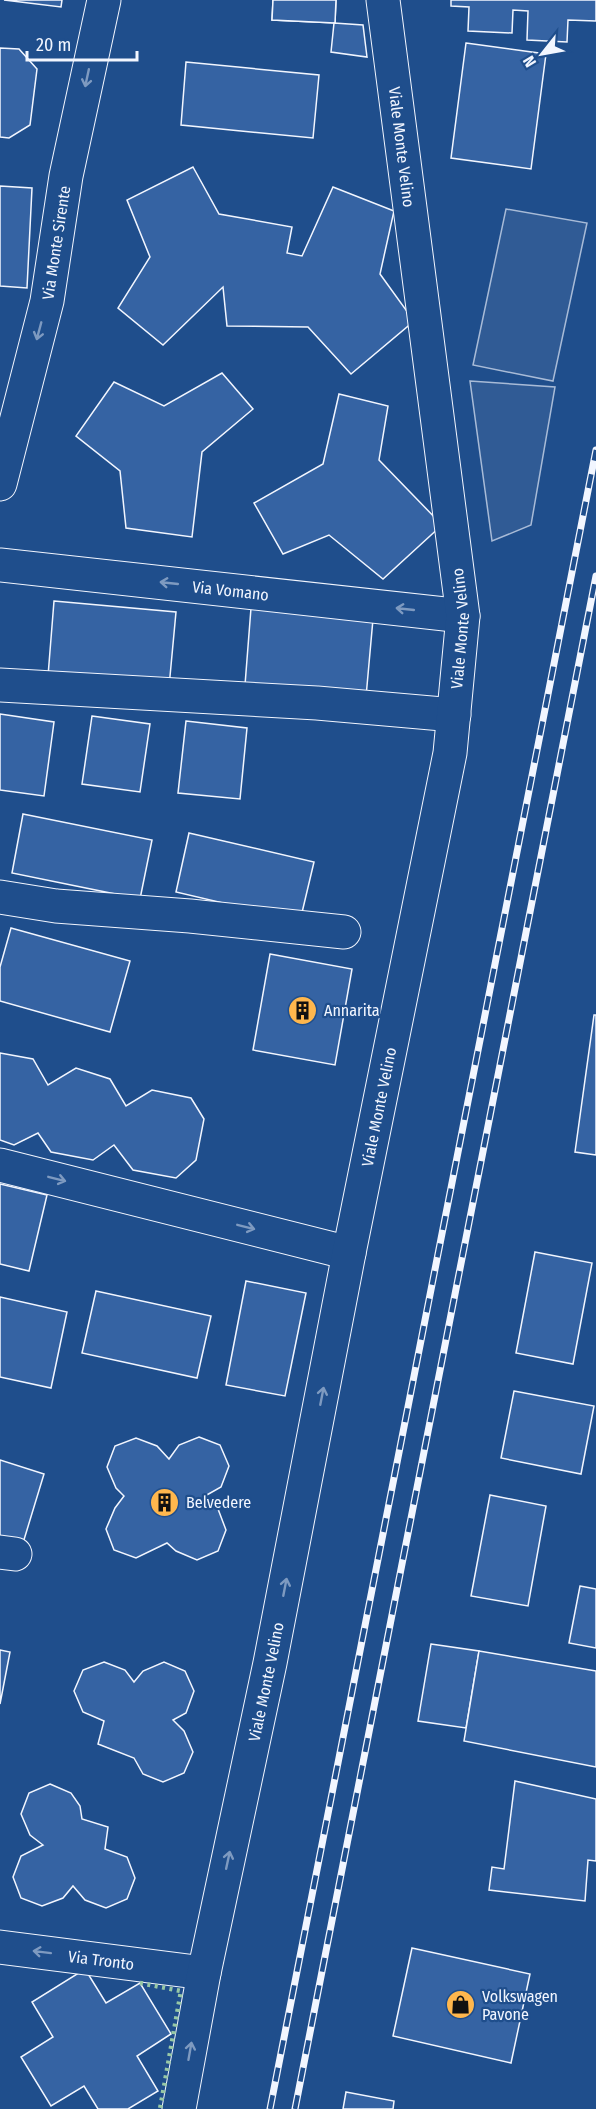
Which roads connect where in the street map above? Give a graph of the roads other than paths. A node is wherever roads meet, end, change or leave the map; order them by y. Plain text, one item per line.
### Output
1 (104, 0) edge
2 (383, 0) edge
3 (0, 484) edge
4 (0, 565) edge
5 (463, 616) junction
6 (0, 686) edge
7 (454, 715) junction
8 (0, 897) edge
9 (344, 932) dead end
10 (0, 1165) edge
11 (349, 1253) junction
12 (0, 1947) edge
13 (204, 1973) junction
14 (179, 2109) edge

1 -> 3 street, Via Monte Sirente
2 - 5 street, Viale Monte Velino
5 -> 4 street, Via Vomano
5 - 7 street, Viale Monte Velino
6 - 7 street
7 - 11 street, Viale Monte Velino
8 - 9 street
10 -> 11 street
13 -> 11 street, Viale Monte Velino
13 -> 12 street, Via Tronto
14 -> 13 street, Viale Monte Velino

